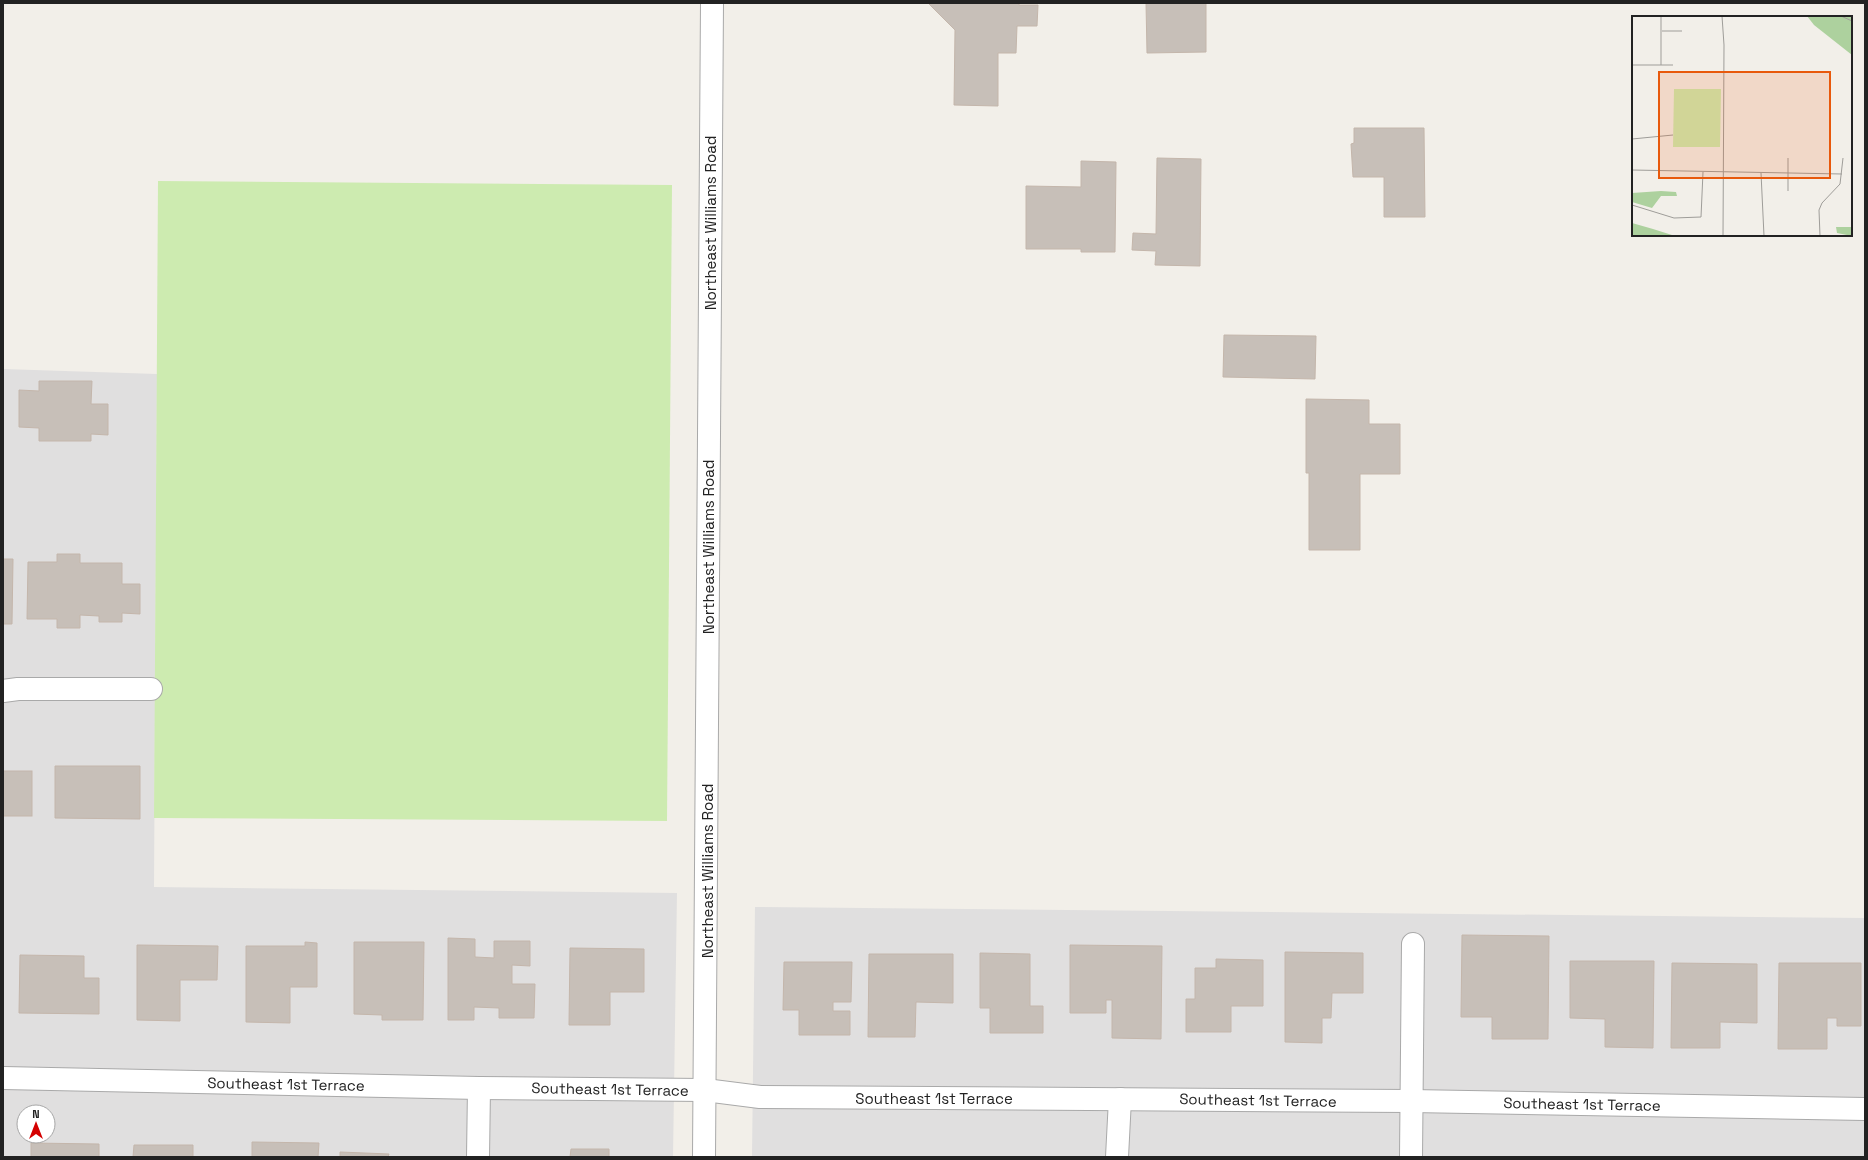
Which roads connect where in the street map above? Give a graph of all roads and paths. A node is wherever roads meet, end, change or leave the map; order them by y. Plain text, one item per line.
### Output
1 (712, 3) edge
2 (151, 689) dead end
3 (3, 690) edge
4 (1413, 944) dead end
5 (3, 1078) edge
6 (479, 1088) junction
7 (705, 1090) junction
8 (1120, 1099) junction
9 (1411, 1101) junction
10 (1865, 1109) edge
11 (478, 1157) edge
12 (704, 1157) edge
13 (1117, 1157) edge
14 (1411, 1157) edge

1 - 7 street, Northeast Williams Road
2 - 3 street
4 - 9 street
5 - 6 street, Southeast 1st Terrace
6 - 7 street, Southeast 1st Terrace
6 - 11 street
7 - 8 street, Southeast 1st Terrace
7 - 12 street, Northeast Williams Road
8 - 9 street, Southeast 1st Terrace
8 - 13 street
9 - 10 street, Southeast 1st Terrace
9 - 14 street

